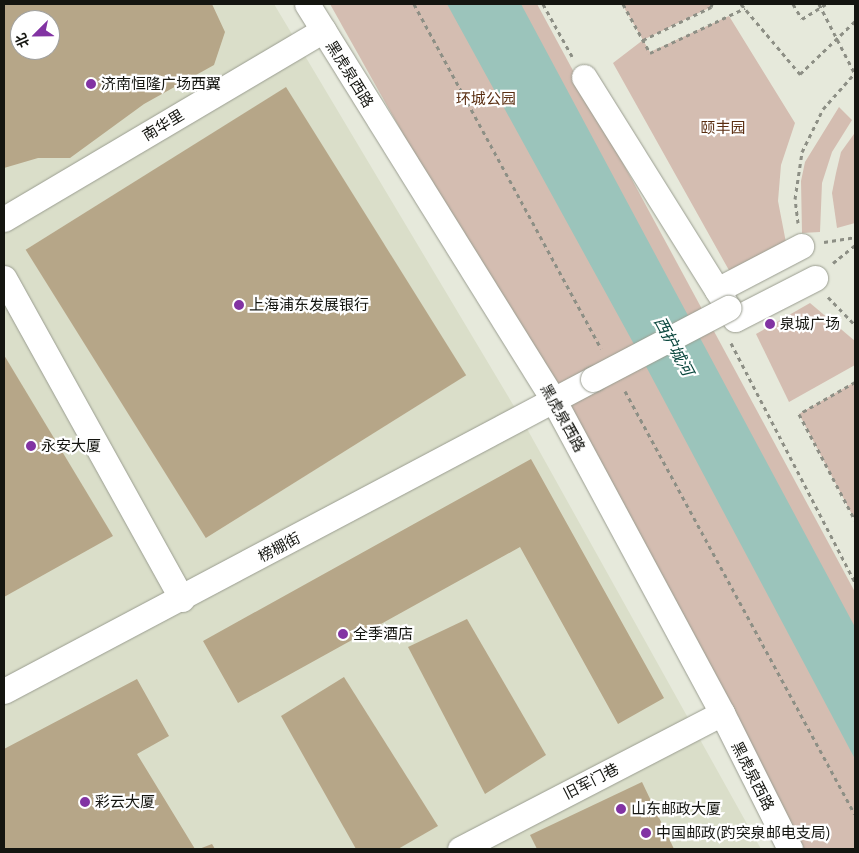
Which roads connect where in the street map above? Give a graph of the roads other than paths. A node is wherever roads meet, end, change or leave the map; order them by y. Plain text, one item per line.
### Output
1 (307, 4) edge
2 (323, 30) junction
3 (584, 77) dead end
4 (4, 219) edge
5 (801, 246) road end
6 (4, 278) edge
7 (815, 278) road end
8 (722, 299) junction
9 (554, 401) junction
10 (182, 599) junction
11 (4, 691) edge
12 (722, 714) junction
13 (460, 849) edge
14 (790, 849) edge

1 - 2 street, 黑虎泉西路
2 - 4 street, 南华里
2 - 9 street, 黑虎泉西路
3 - 8 street
5 - 8 street, 榜棚街
6 - 10 street
7 - 8 street
8 - 9 street, 榜棚街, bridge
9 - 10 street, 榜棚街
9 - 12 street, 黑虎泉西路
10 - 11 street, 榜棚街
12 - 13 street, 旧军门巷
12 - 14 street, 黑虎泉西路

